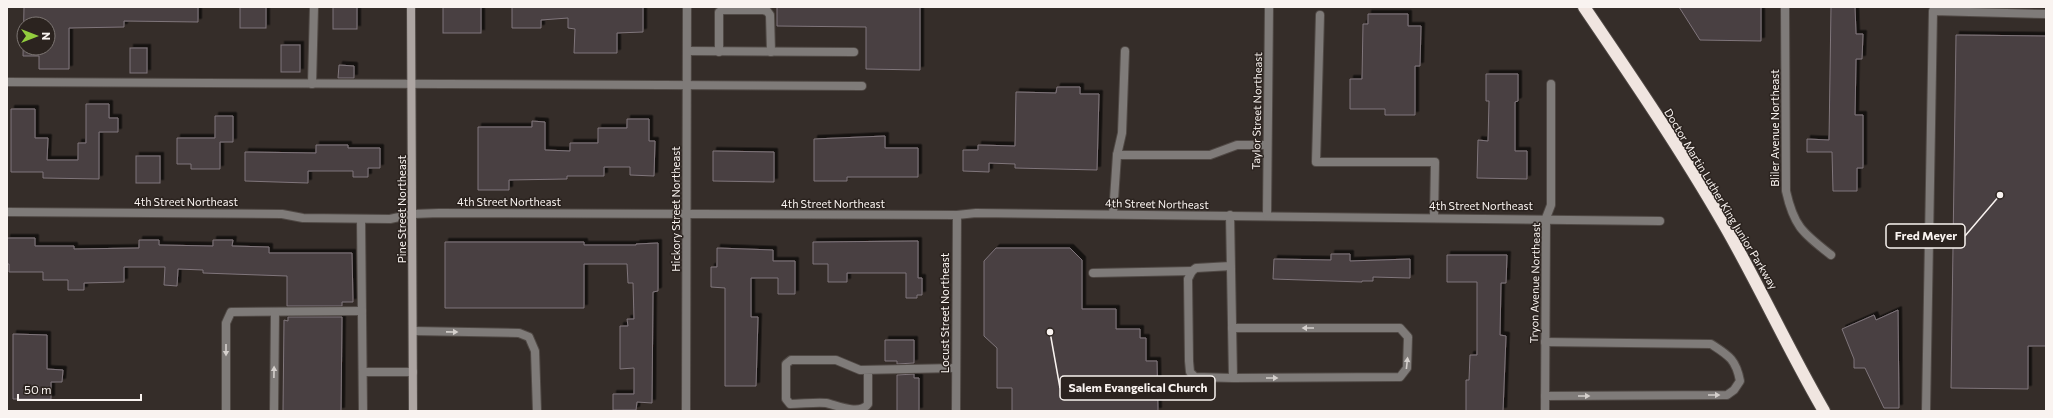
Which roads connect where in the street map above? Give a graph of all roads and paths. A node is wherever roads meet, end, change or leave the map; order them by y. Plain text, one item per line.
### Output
1 (314, 7) edge
2 (411, 7) edge
3 (687, 7) edge
4 (1269, 7) edge
5 (1584, 7) edge
6 (1785, 7) edge
7 (1320, 14) dead end
8 (2046, 14) edge
9 (687, 52) junction
10 (719, 52) junction
11 (771, 52) junction
12 (854, 52) dead end
13 (1125, 52) dead end
14 (7, 82) edge
15 (312, 84) junction
16 (412, 84) junction
17 (1551, 84) dead end
18 (687, 86) junction
19 (862, 86) dead end
20 (1267, 145) junction
21 (1117, 154) junction
22 (7, 212) edge
23 (413, 214) junction
24 (687, 214) junction
25 (1113, 214) junction
26 (1230, 215) junction
27 (957, 216) junction
28 (1267, 216) junction
29 (1434, 217) junction
30 (1546, 218) junction
31 (361, 219) junction
32 (1660, 221) dead end
33 (1831, 255) dead end
34 (1231, 266) junction
35 (1192, 271) junction
36 (1093, 272) dead end
37 (362, 311) junction
38 (275, 312) junction
39 (1232, 328) junction
40 (413, 330) junction
41 (1545, 342) junction
42 (956, 368) junction
43 (868, 370) junction
44 (363, 372) junction
45 (413, 372) junction
46 (1233, 378) junction
47 (1545, 396) junction
48 (226, 411) edge
49 (274, 411) edge
50 (363, 411) edge
51 (413, 411) edge
52 (537, 411) edge
53 (686, 411) edge
54 (956, 411) edge
55 (1545, 411) edge
56 (1824, 411) edge
57 (1926, 411) edge

1 - 15 street
2 - 16 main road, Pine Street Northeast
3 - 9 street, Hickory Street Northeast
4 - 20 street, Taylor Street Northeast
5 - 56 highway, Doctor Martin Luther King Junior Parkway
6 - 33 street, Bliler Avenue Northeast
7 - 29 street
8 - 57 street
9 - 10 street
9 - 18 street, Hickory Street Northeast
10 - 11 street
10 - 11 street
11 - 12 street
13 - 21 street
14 - 15 street
15 - 16 street
16 - 18 street
16 - 23 main road, Pine Street Northeast
17 - 30 street, Tryon Avenue Northeast
18 - 19 street
18 - 24 street, Hickory Street Northeast
20 - 21 street
20 - 28 street, Taylor Street Northeast
21 - 25 street
22 - 31 street, 4th Street Northeast
23 - 24 street, 4th Street Northeast
23 - 31 street, 4th Street Northeast
23 - 40 main road, Pine Street Northeast
24 - 27 street, 4th Street Northeast
24 - 53 street, Hickory Street Northeast
25 - 26 street, 4th Street Northeast
25 - 27 street, 4th Street Northeast
26 - 28 street, 4th Street Northeast
26 - 34 street
27 - 42 street, Locust Street Northeast
28 - 29 street, 4th Street Northeast
29 - 30 street, 4th Street Northeast
30 - 32 street, 4th Street Northeast
30 - 41 street, Tryon Avenue Northeast
31 - 37 street
34 - 35 street
34 - 39 street
35 - 36 street
35 - 46 street
37 - 38 street
37 - 44 street
38 -> 48 street
49 -> 38 street
39 - 46 street
46 -> 39 street
40 - 45 main road, Pine Street Northeast
40 -> 52 street
41 - 47 street, Tryon Avenue Northeast
47 -> 41 street
42 - 43 street
42 - 54 street, Locust Street Northeast
43 - 43 street
44 - 45 street
44 - 50 street
45 - 51 main road, Pine Street Northeast
47 - 55 street, Tryon Avenue Northeast

